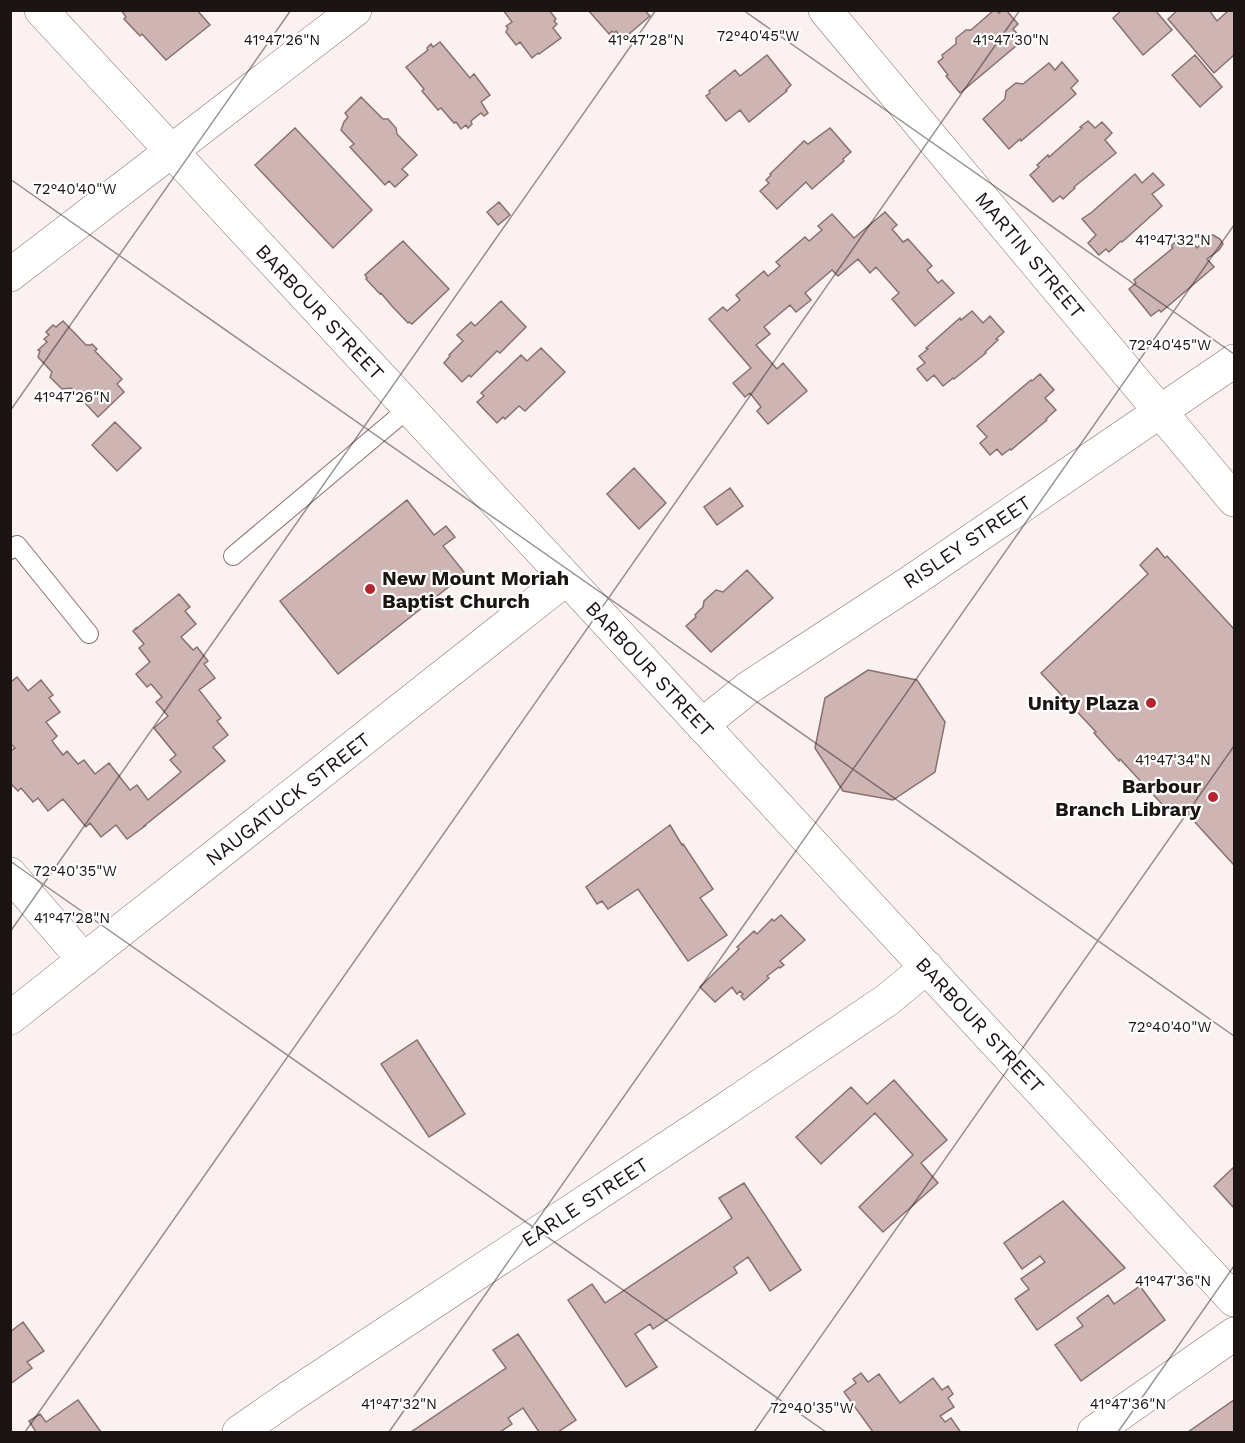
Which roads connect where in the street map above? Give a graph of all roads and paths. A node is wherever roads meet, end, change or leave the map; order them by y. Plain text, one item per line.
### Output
1 (41, 10) edge
2 (355, 10) edge
3 (825, 10) edge
4 (172, 151) junction
5 (10, 275) edge
6 (1234, 361) edge
7 (409, 408) junction
8 (1160, 411) junction
9 (1234, 500) edge
10 (10, 550) edge
11 (234, 556) dead end
12 (566, 579) junction
13 (88, 634) dead end
14 (702, 725) junction
15 (10, 874) edge
16 (84, 960) junction
17 (927, 967) junction
18 (10, 1018) edge
19 (1234, 1300) edge
20 (1234, 1334) edge
21 (239, 1432) edge
22 (1094, 1432) edge

1 - 4 street, BARBOUR STREET
2 - 4 street
3 - 8 street, MARTIN STREET
4 - 5 street
4 - 7 street, BARBOUR STREET
6 - 8 street, RISLEY STREET
7 - 11 lane
7 - 12 street, BARBOUR STREET
8 - 9 street, MARTIN STREET
8 - 14 street, RISLEY STREET
10 - 13 lane
12 - 14 street, BARBOUR STREET
12 - 16 street, NAUGATUCK STREET
14 - 17 street, BARBOUR STREET
15 - 16 street
16 - 18 street, NAUGATUCK STREET
17 - 19 street, BARBOUR STREET
17 - 21 street, EARLE STREET
20 - 22 street

